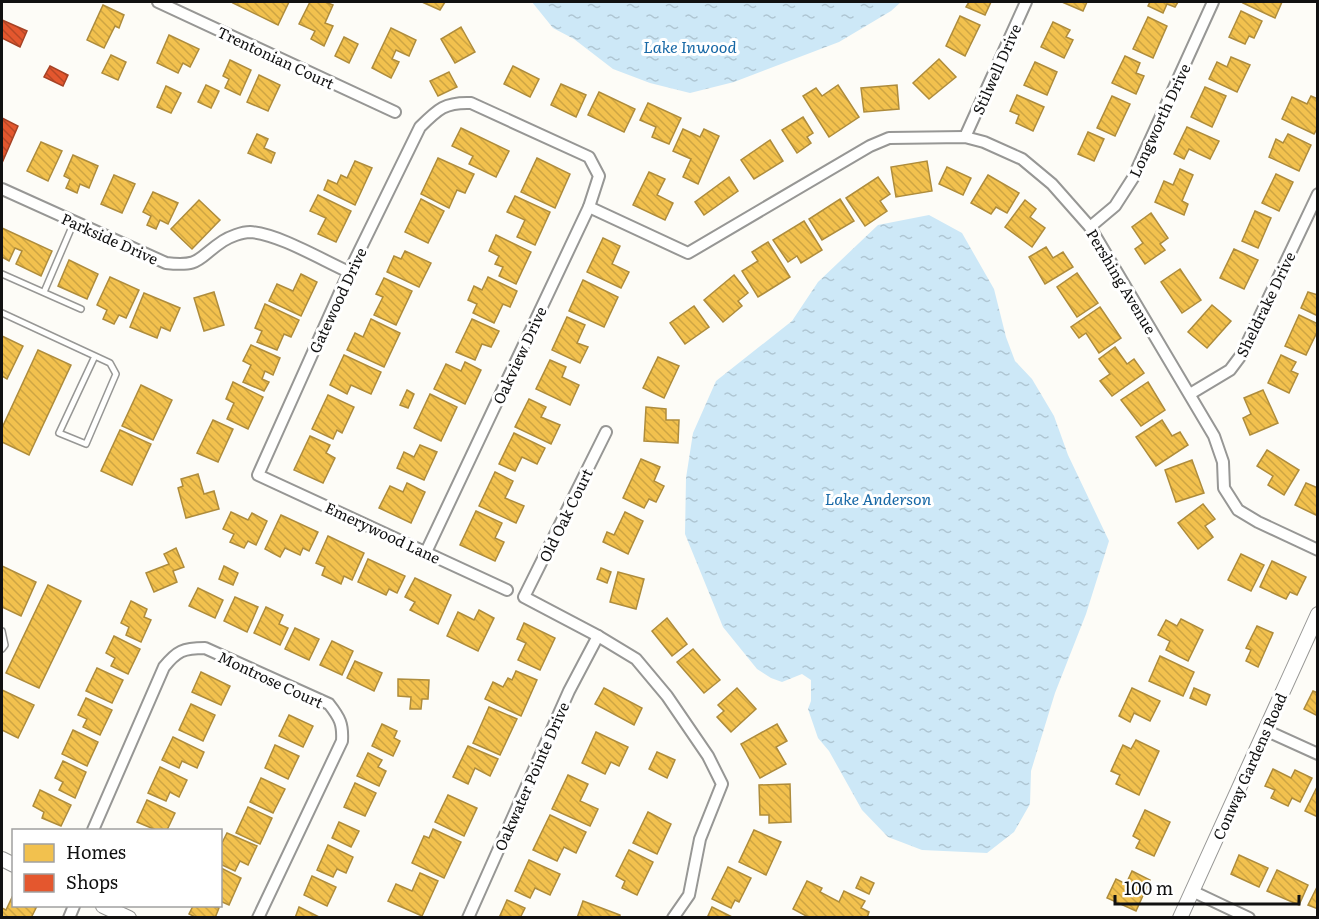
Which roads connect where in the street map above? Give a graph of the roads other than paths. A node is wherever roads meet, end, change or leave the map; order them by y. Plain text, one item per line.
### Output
1 (158, 2) edge
2 (1026, 2) edge
3 (1213, 2) edge
4 (395, 112) dead end
5 (420, 127) joint
6 (965, 137) junction
7 (2, 189) edge
8 (1317, 194) edge
9 (589, 207) junction
10 (74, 222) junction
11 (1090, 227) junction
12 (349, 272) junction
13 (2, 274) edge
14 (44, 292) junction
15 (81, 309) dead end
16 (2, 313) edge
17 (95, 356) junction
18 (1190, 394) junction
19 (606, 432) dead end
20 (258, 475) joint
21 (1317, 550) edge
22 (426, 552) junction
23 (507, 590) dead end
24 (1317, 614) edge
25 (2, 631) edge
26 (598, 636) junction
27 (1312, 640) edge
28 (2, 649) edge
29 (1265, 730) junction
30 (1317, 754) edge
31 (94, 829) edge
32 (1192, 891) junction
33 (105, 907) edge
34 (129, 918) edge
35 (258, 918) edge
36 (468, 918) edge
37 (674, 918) edge
38 (1180, 918) edge
39 (1249, 918) edge

1 - 4 street, Trentonian Court
2 - 6 street, Stilwell Drive
3 - 11 street, Longworth Drive
5 - 9 street, Oakview Drive
5 - 12 street, Gatewood Drive
6 - 9 street, Pershing Avenue
6 - 11 street, Pershing Avenue
7 - 10 street, Parkside Drive
8 - 18 street, Sheldrake Drive
9 - 22 street, Oakview Drive
10 - 12 street, Parkside Drive
10 - 14 lane
11 - 18 street, Pershing Avenue
12 - 20 street, Gatewood Drive
13 - 14 lane
14 - 15 lane
16 - 17 lane
17 - 17 lane
18 - 21 street, Pershing Avenue
19 - 26 street, Old Oak Court
20 - 22 street, Emerywood Lane
22 - 23 street, Emerywood Lane
24 - 27 street, Conway Gardens Road
25 - 28 lane
26 - 36 street, Oakwater Pointe Drive
26 - 37 street
27 - 29 street, Conway Gardens Road
29 - 30 street
29 - 32 street, Conway Gardens Road
31 - 35 street, Montrose Court
32 - 38 street, Conway Gardens Road
32 - 39 street
33 - 34 street

